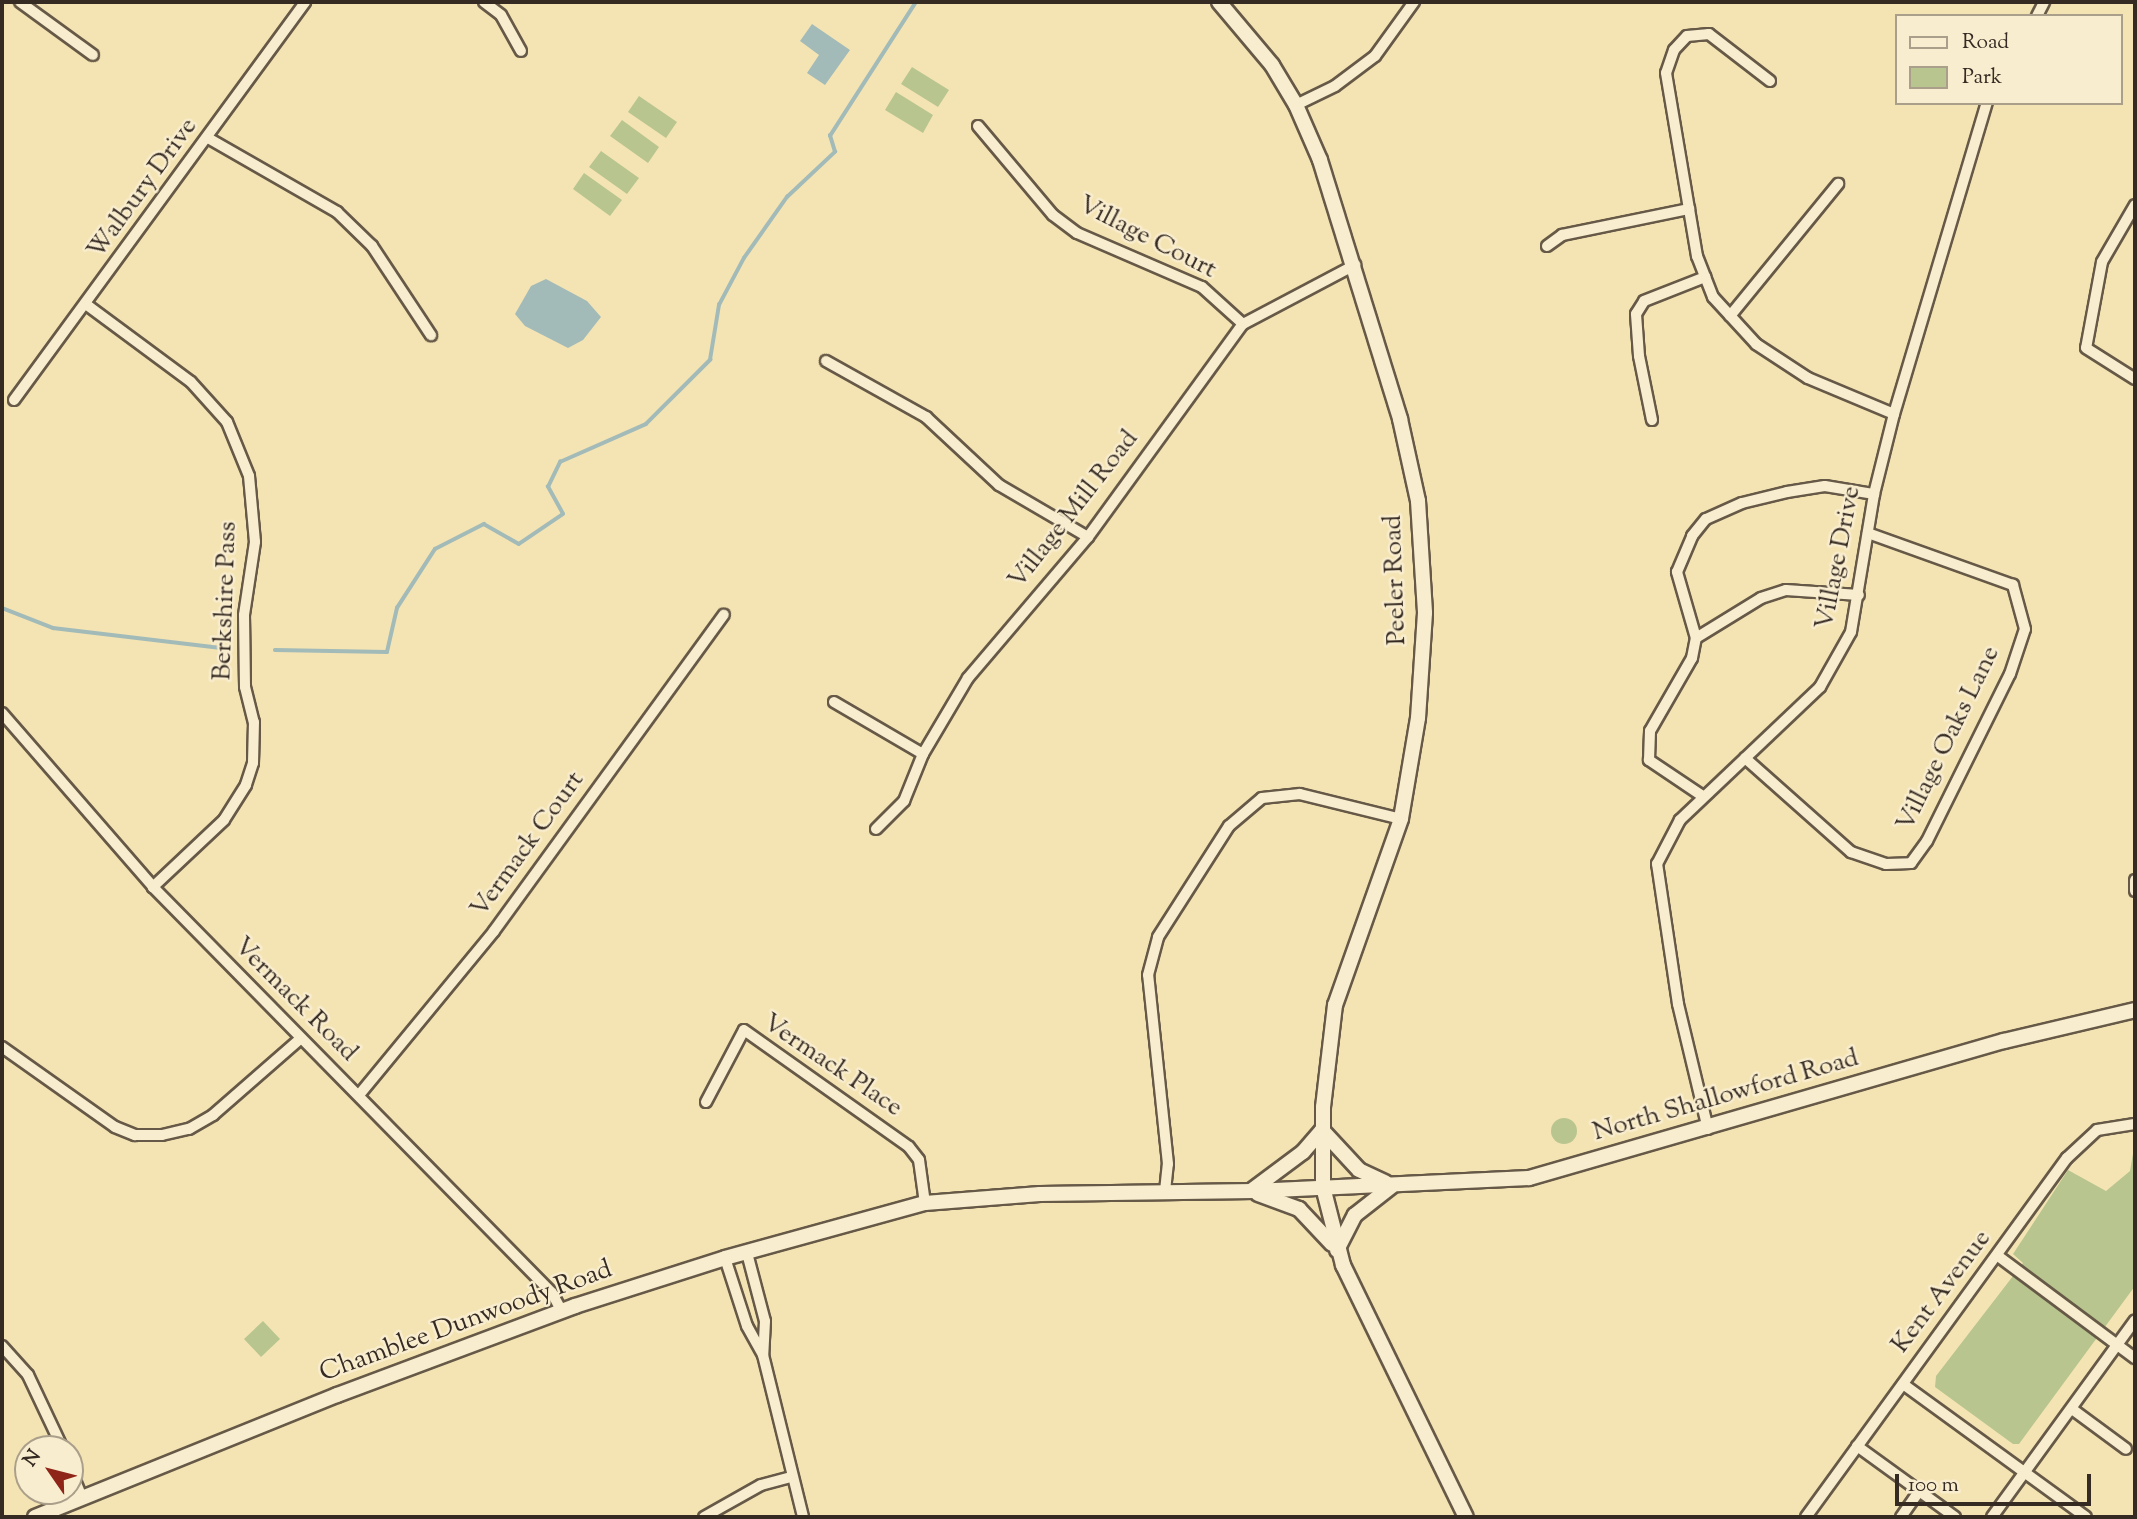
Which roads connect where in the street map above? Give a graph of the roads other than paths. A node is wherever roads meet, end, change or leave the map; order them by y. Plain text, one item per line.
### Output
1 (20, 2) edge
2 (305, 2) edge
3 (484, 2) edge
4 (1219, 2) edge
5 (1414, 2) edge
6 (521, 51) dead end
7 (93, 54) dead end
8 (1770, 81) dead end
9 (1296, 105) junction
10 (1986, 105) edge
11 (978, 126) dead end
12 (208, 138) junction
13 (1838, 184) dead end
14 (2135, 205) edge
15 (1689, 209) junction
16 (1547, 246) dead end
17 (1355, 265) junction
18 (1704, 277) junction
19 (86, 305) junction
20 (1730, 316) junction
21 (1243, 324) junction
22 (430, 335) dead end
23 (826, 361) dead end
24 (2135, 379) edge
25 (14, 400) dead end
26 (1894, 414) junction
27 (1652, 420) dead end
28 (1874, 494) junction
29 (1868, 533) junction
30 (1088, 537) junction
31 (1859, 595) junction
32 (724, 615) dead end
33 (1696, 638) junction
34 (834, 702) dead end
35 (2, 713) edge
36 (922, 754) junction
37 (1745, 758) junction
38 (1701, 796) junction
39 (1401, 819) junction
40 (876, 829) dead end
41 (2135, 880) edge
42 (153, 887) junction
43 (2135, 891) edge
44 (2135, 1010) edge
45 (299, 1040) junction
46 (2, 1047) edge
47 (359, 1095) junction
48 (706, 1101) dead end
49 (2135, 1124) edge
50 (1708, 1129) junction
51 (1322, 1130) junction
52 (1394, 1185) junction
53 (1323, 1187) junction
54 (1165, 1191) junction
55 (1250, 1191) junction
56 (925, 1203) junction
57 (1337, 1250) junction
58 (747, 1252) junction
59 (1998, 1256) junction
60 (725, 1258) junction
61 (562, 1312) junction
62 (2135, 1320) edge
63 (2118, 1345) junction
64 (2, 1346) edge
65 (764, 1355) junction
66 (2135, 1358) edge
67 (1903, 1384) junction
68 (2072, 1409) junction
69 (56, 1435) edge
70 (1857, 1446) junction
71 (2126, 1448) dead end
72 (2024, 1472) junction
73 (791, 1477) junction
74 (1919, 1491) junction
75 (84, 1494) edge
76 (60, 1505) edge
77 (35, 1517) edge
78 (704, 1517) edge
79 (803, 1517) edge
80 (1466, 1517) edge
81 (1806, 1517) edge
82 (1901, 1517) edge
83 (1955, 1517) edge
84 (1992, 1517) edge
85 (2086, 1517) edge

1 - 7 street
2 - 12 street, Walbury Drive
3 - 6 street
4 - 9 street, Peeler Road
5 - 9 street
8 - 15 street
9 - 17 street, Peeler Road
10 - 26 street, Village Drive
11 - 21 street, Village Court
12 - 19 street, Walbury Drive
12 - 22 street
13 - 20 street
14 - 24 street
15 - 16 street
15 - 18 street
17 - 21 street, Village Mill Road
17 - 39 street, Peeler Road
18 - 20 street
18 - 27 street
19 - 25 street, Walbury Drive
19 - 42 street, Berkshire Pass
20 - 26 street
21 - 30 street, Village Mill Road
23 - 30 street
26 - 28 street, Village Drive
28 - 29 street, Village Drive
28 - 33 street
29 - 31 street, Village Drive
29 - 37 street, Village Oaks Lane
30 - 36 street, Village Mill Road
31 - 33 street
31 - 37 street, Village Drive
32 - 47 street, Vermack Court
33 - 38 street
34 - 36 street
35 - 42 street, Vermack Road
36 - 40 street, Village Mill Road
37 - 38 street, Village Drive
38 - 50 street, Village Drive
39 - 51 street, Peeler Road
39 - 54 street
41 - 43 street
42 - 45 street, Vermack Road
44 - 50 street, North Shallowford Road
45 - 46 street
45 - 47 street, Vermack Road
47 - 61 street, Vermack Road
48 - 56 street, Vermack Place
49 - 59 street, Kent Avenue
50 - 52 street, North Shallowford Road
51 - 52 street
51 - 53 street, Peeler Road
51 - 55 street
52 - 53 street, North Shallowford Road
52 - 57 street
53 - 55 street
53 - 57 street
54 - 55 street
54 - 56 street, Chamblee Dunwoody Road
55 - 57 street
56 - 58 street, Chamblee Dunwoody Road
57 - 80 street
58 - 60 street, Chamblee Dunwoody Road
58 - 65 street
59 - 63 street
59 - 67 street, Kent Avenue
60 - 61 street, Chamblee Dunwoody Road
60 - 65 street
61 - 75 street, Chamblee Dunwoody Road
62 - 63 street
63 - 66 street
63 - 68 street
64 - 69 street
65 - 73 street
67 - 70 street, Kent Avenue
67 - 72 street
68 - 71 street
68 - 72 street
70 - 74 street
70 - 81 street, Kent Avenue
72 - 84 street
72 - 85 street
73 - 78 street
73 - 79 street
74 - 82 street
74 - 83 street
76 - 77 street, Chamblee Dunwoody Road

